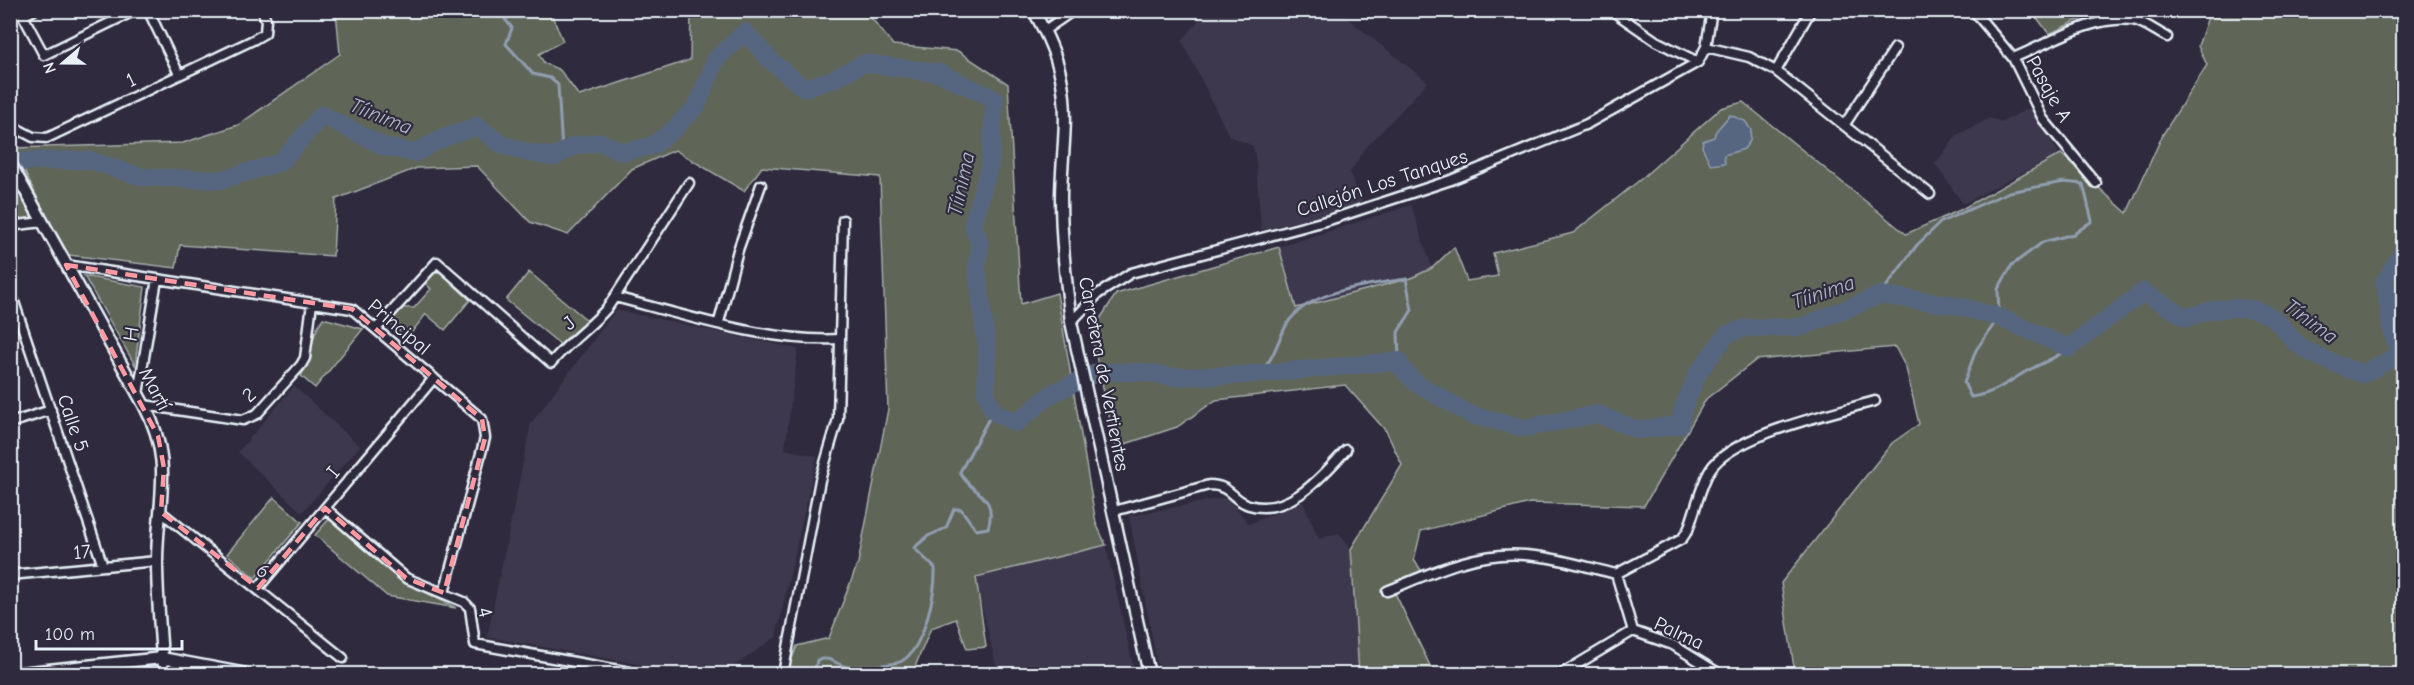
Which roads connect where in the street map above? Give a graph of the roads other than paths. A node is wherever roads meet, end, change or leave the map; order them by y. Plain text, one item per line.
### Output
1 (34, 10) edge
2 (136, 10) edge
3 (148, 10) edge
4 (262, 10) edge
5 (1033, 10) edge
6 (1074, 10) edge
7 (1611, 10) edge
8 (1712, 10) edge
9 (1811, 10) edge
10 (1973, 10) edge
11 (21, 13) edge
12 (1045, 30) junction
13 (2167, 37) dead end
14 (1706, 47) junction
15 (1895, 48) dead end
16 (2013, 58) junction
17 (1699, 60) junction
18 (1776, 71) junction
19 (179, 75) junction
20 (1845, 124) junction
21 (10, 125) edge
22 (10, 163) edge
23 (689, 183) dead end
24 (2096, 183) dead end
25 (761, 185) dead end
26 (1930, 194) dead end
27 (843, 220) dead end
28 (42, 222) junction
29 (10, 226) edge
30 (66, 265) junction
31 (157, 279) junction
32 (10, 290) edge
33 (615, 297) junction
34 (312, 303) junction
35 (719, 322) junction
36 (1071, 322) junction
37 (376, 329) junction
38 (840, 339) junction
39 (434, 378) junction
40 (138, 394) junction
41 (1875, 400) dead end
42 (144, 405) junction
43 (51, 411) junction
44 (10, 423) edge
45 (1346, 450) dead end
46 (325, 508) junction
47 (1114, 511) junction
48 (161, 512) junction
49 (157, 561) junction
50 (103, 566) junction
51 (1616, 574) junction
52 (10, 575) edge
53 (258, 588) junction
54 (1387, 591) dead end
55 (444, 593) junction
56 (1633, 631) junction
57 (162, 658) junction
58 (343, 658) dead end
59 (629, 673) edge
60 (10, 674) edge
61 (165, 675) edge
62 (247, 675) edge
63 (783, 675) edge
64 (1149, 675) edge
65 (1561, 675) edge
66 (1720, 675) edge

1 - 11 street
2 - 11 street
3 - 19 street
4 - 19 street, 1
5 - 12 main road, Carretera de Vertientes
6 - 12 street
7 - 17 street
8 - 14 street
9 - 18 street
10 - 16 street, Pasaje A
12 - 36 main road, Carretera de Vertientes
13 - 16 street
14 - 17 street
14 - 18 street
15 - 20 street
16 - 24 street, Pasaje A
17 - 36 street, Callejón Los Tanques
18 - 20 street
19 - 21 street, 1
20 - 26 street
22 - 28 main road, Martí
23 - 33 street
25 - 35 street
27 - 38 street
28 - 29 street
28 - 30 main road, Martí
30 - 31 street, Principal
30 - 40 main road, Martí
31 - 34 street, Principal
31 - 40 street, H
32 - 43 street, Calle 5
33 - 35 street
33 - 37 street, J
34 - 37 street, Principal
34 - 42 street, 2
35 - 38 street
36 - 47 main road, Carretera de Vertientes
37 - 39 street, Principal
38 - 63 street
39 - 46 street, I
39 - 55 street, Principal
40 - 42 main road, Martí
41 - 51 street
42 - 48 main road, Martí
43 - 44 street
43 - 50 street, Calle 5
45 - 47 street
46 - 53 street, I
46 - 55 street, 4
47 - 64 main road, Carretera de Vertientes
48 - 49 main road, Martí
48 - 53 street, 6
49 - 50 street, 17
49 - 57 main road, Martí
50 - 52 street, 17
51 - 54 street
51 - 56 street
53 - 58 street, 6
55 - 59 street, 4
56 - 65 street, Palma
56 - 66 street, Palma
57 - 60 main road
57 - 61 street
57 - 62 main road

